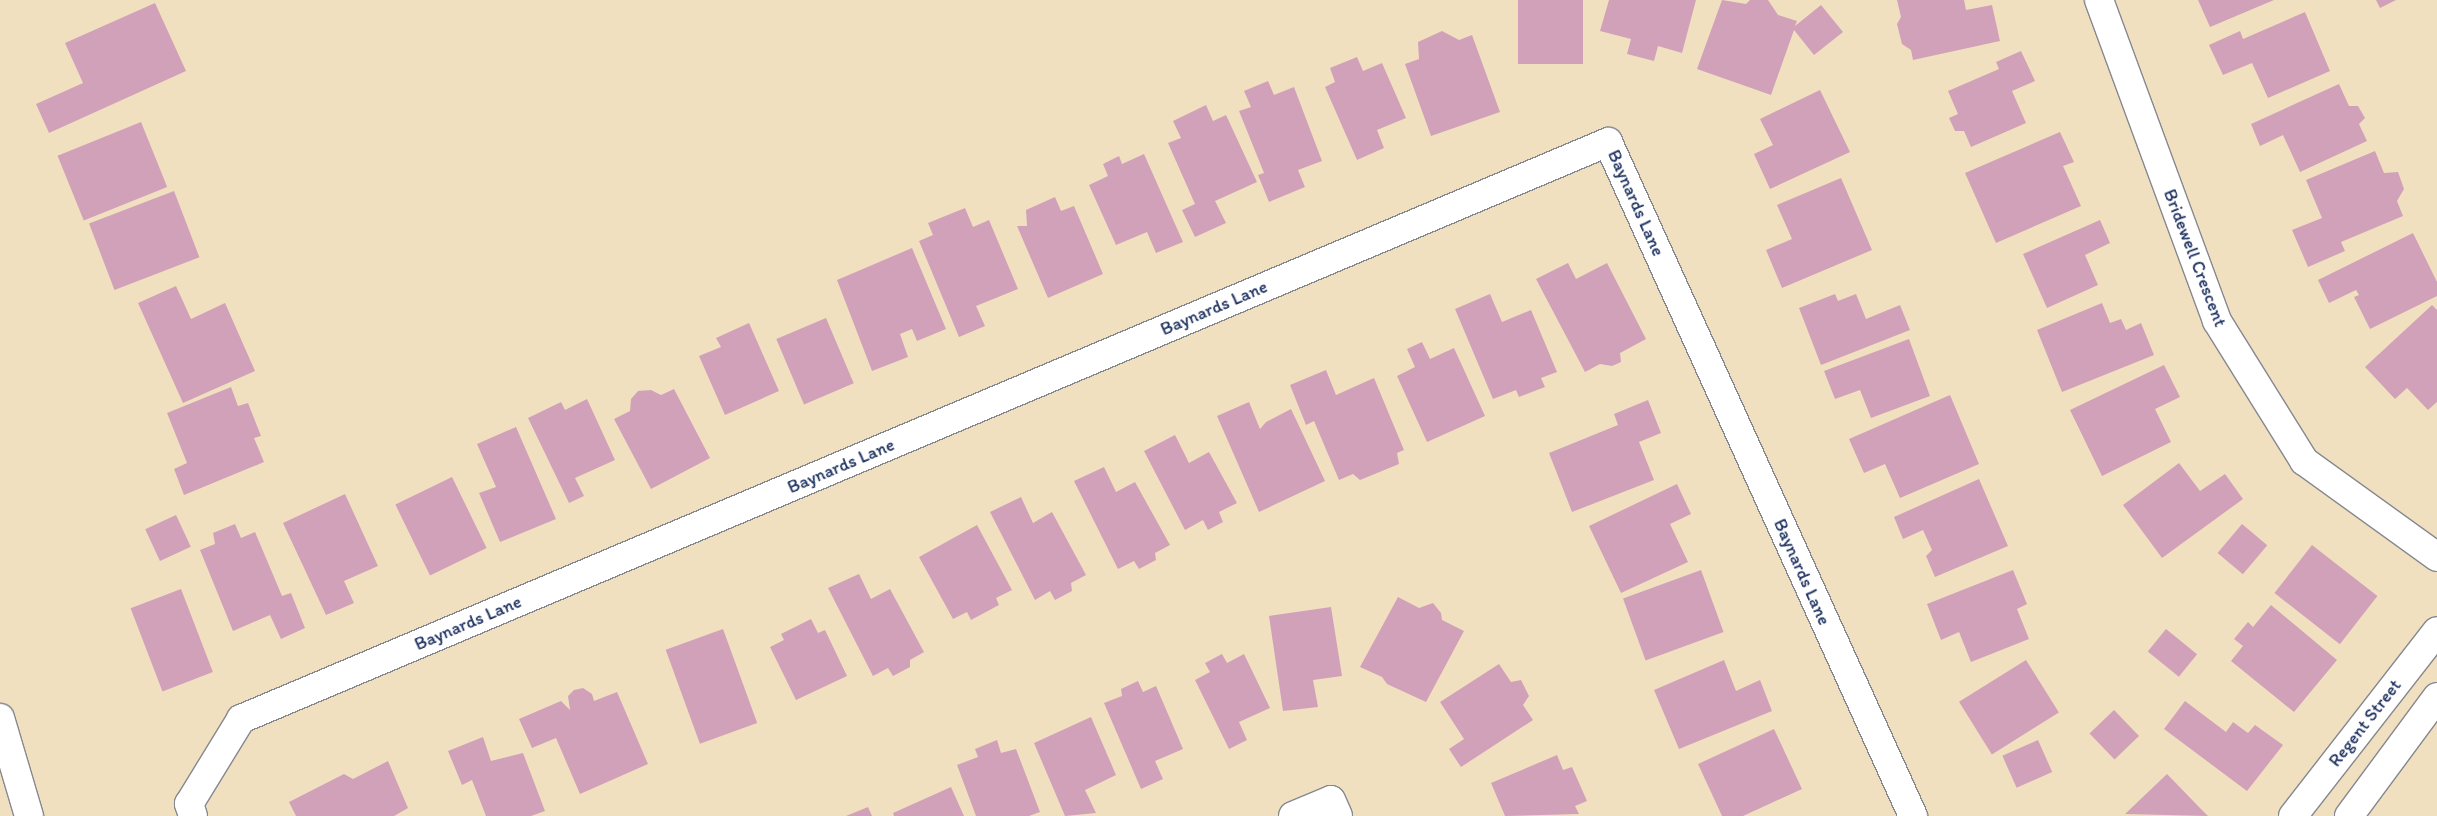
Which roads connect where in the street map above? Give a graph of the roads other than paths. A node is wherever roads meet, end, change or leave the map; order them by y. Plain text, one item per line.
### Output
1 (2099, 0) edge
2 (2437, 557) edge
3 (2437, 631) edge
4 (2437, 697) edge
5 (0, 718) edge
6 (29, 816) edge
7 (192, 816) edge
8 (1293, 816) edge
9 (1338, 816) edge
10 (1913, 816) edge
11 (2293, 816) edge
12 (2348, 816) edge

1 - 2 street, Bridewell Crescent
3 - 11 street, Regent Street
4 - 12 street
5 - 6 street
7 - 10 street, Baynards Lane
8 - 9 street

